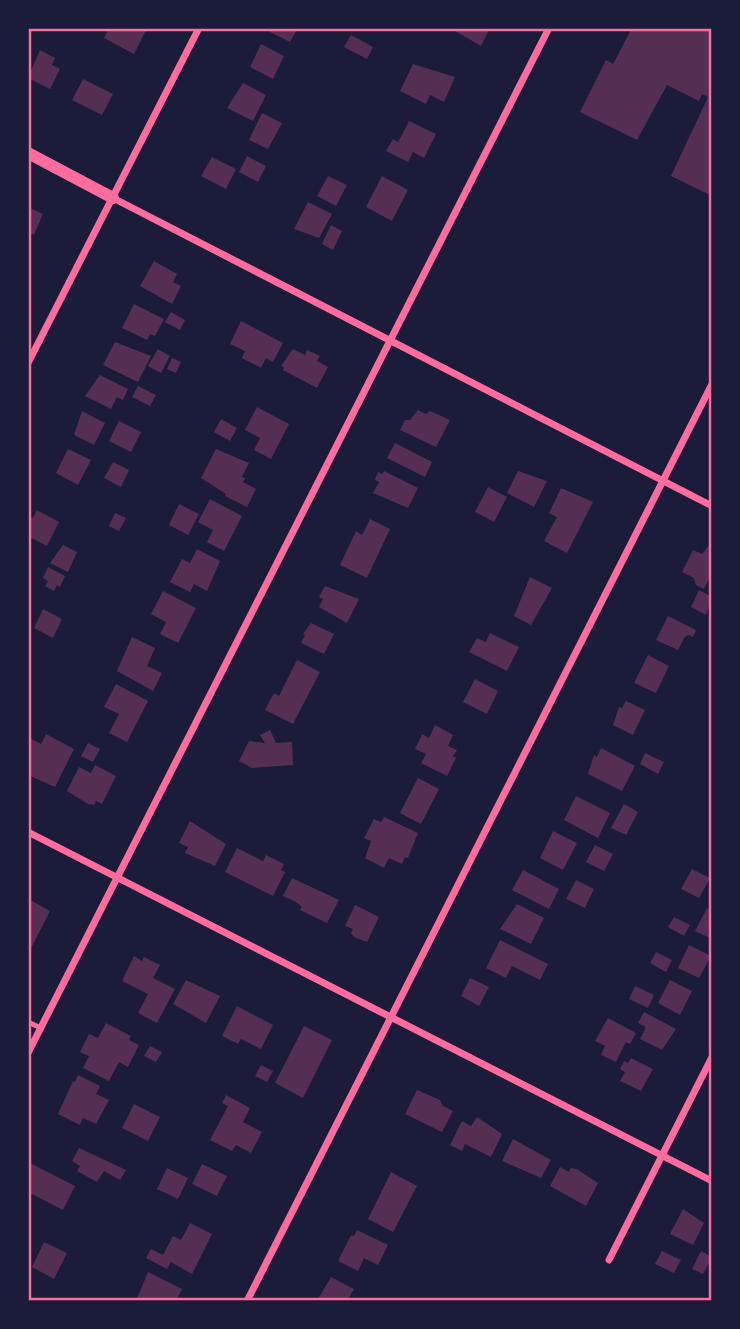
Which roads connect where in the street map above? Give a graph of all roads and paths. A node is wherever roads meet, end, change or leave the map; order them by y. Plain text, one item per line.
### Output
1 (200, 28) edge
2 (549, 28) edge
3 (28, 153) edge
4 (113, 198) junction
5 (390, 340) junction
6 (28, 363) edge
7 (712, 384) edge
8 (663, 481) junction
9 (712, 506) edge
10 (28, 832) edge
11 (117, 877) junction
12 (391, 1017) junction
13 (28, 1022) edge
14 (41, 1028) junction
15 (28, 1053) edge
16 (712, 1057) edge
17 (662, 1155) junction
18 (712, 1181) edge
19 (609, 1260) dead end
20 (247, 1301) edge

1 - 4 street
2 - 5 street
3 - 4 street
4 - 5 street
4 - 6 street
5 - 8 street
5 - 11 street
7 - 8 street
8 - 9 street
8 - 12 street
10 - 11 street
11 - 12 street
11 - 14 street
12 - 17 street
12 - 20 street
13 - 14 lane
14 - 15 street
16 - 17 street
17 - 18 street
17 - 19 street

